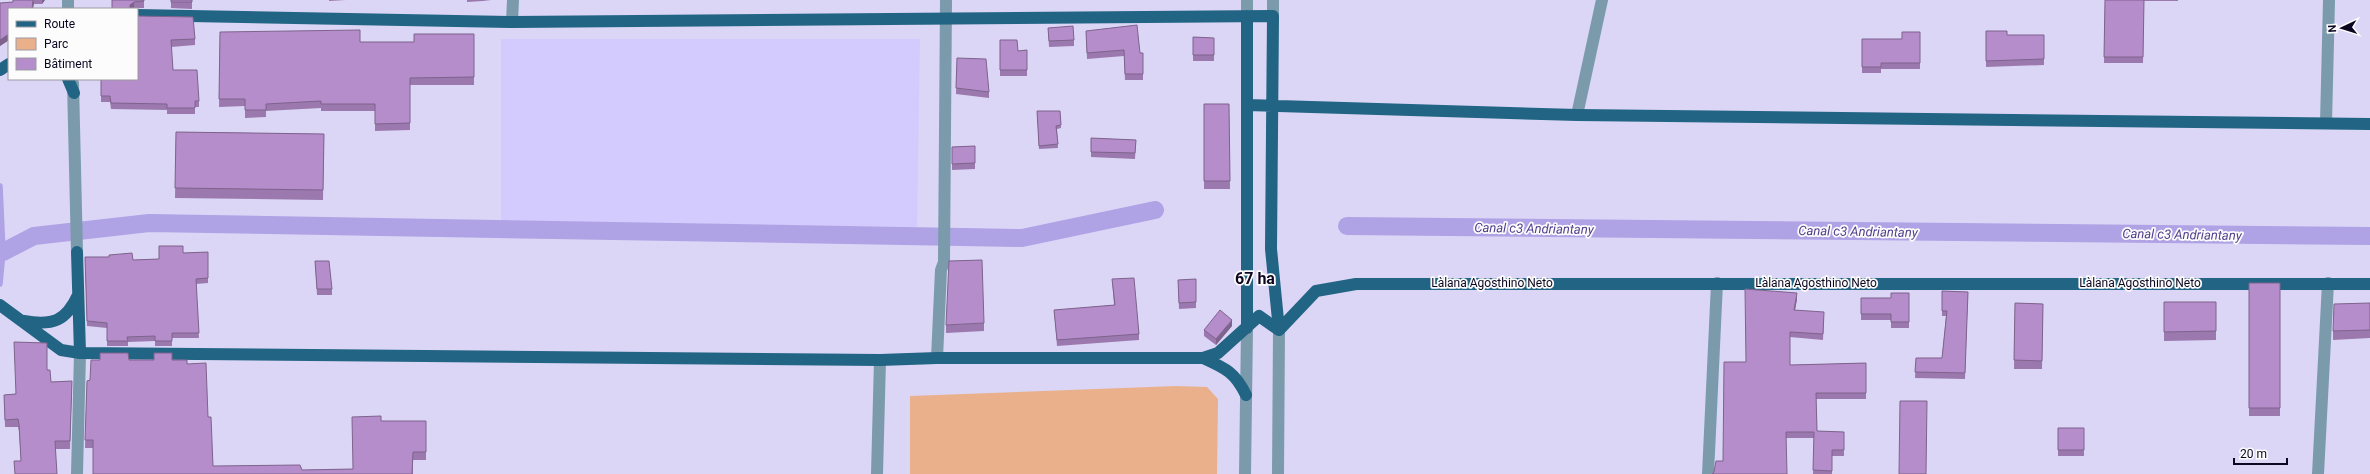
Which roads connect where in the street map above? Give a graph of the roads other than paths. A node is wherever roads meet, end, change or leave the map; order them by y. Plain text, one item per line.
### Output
1 (512, 0) edge
2 (946, 0) edge
3 (1247, 0) edge
4 (1273, 0) edge
5 (1602, 0) edge
6 (2329, 0) edge
7 (138, 15) edge
8 (1247, 16) junction
9 (1273, 16) junction
10 (946, 17) junction
11 (512, 22) junction
12 (68, 80) edge
13 (73, 80) edge
14 (74, 93) junction
15 (1248, 105) junction
16 (1272, 105) junction
17 (1577, 115) junction
18 (2326, 123) junction
19 (2370, 124) edge
20 (77, 252) joint
21 (1717, 283) junction
22 (2328, 283) junction
23 (2370, 284) edge
24 (79, 293) junction
25 (0, 305) edge
26 (20, 320) junction
27 (1247, 328) junction
28 (1279, 330) junction
29 (80, 353) junction
30 (936, 358) junction
31 (1203, 358) junction
32 (880, 360) junction
33 (1246, 395) junction
34 (77, 474) edge
35 (877, 474) edge
36 (1244, 474) edge
37 (1278, 474) edge
38 (1708, 474) edge
39 (2318, 474) edge

1 - 11 street
2 - 10 street
3 - 8 street
4 - 9 street
5 - 17 street
6 - 18 street
7 - 11 main road
8 - 9 main road
8 - 10 main road
8 - 15 main road
9 - 16 main road
10 - 11 main road
10 - 30 street
12 - 14 main road
13 - 14 street
14 - 20 street
15 - 16 main road
15 - 27 main road
16 - 17 main road
16 - 28 main road
17 - 18 main road
18 - 19 main road
20 - 24 main road
21 - 22 main road, Làlana Agosthino Neto
21 - 28 main road, Làlana Agosthino Neto
21 - 38 street
22 - 23 main road, Làlana Agosthino Neto
22 - 39 street
24 - 26 main road
24 - 29 main road
25 - 26 main road
26 - 29 main road
27 - 28 main road
27 - 31 main road
27 - 33 street
28 - 37 street
29 - 32 main road
29 - 34 street
30 - 31 main road
30 - 32 main road
31 - 33 main road
32 - 35 street
33 - 36 street

